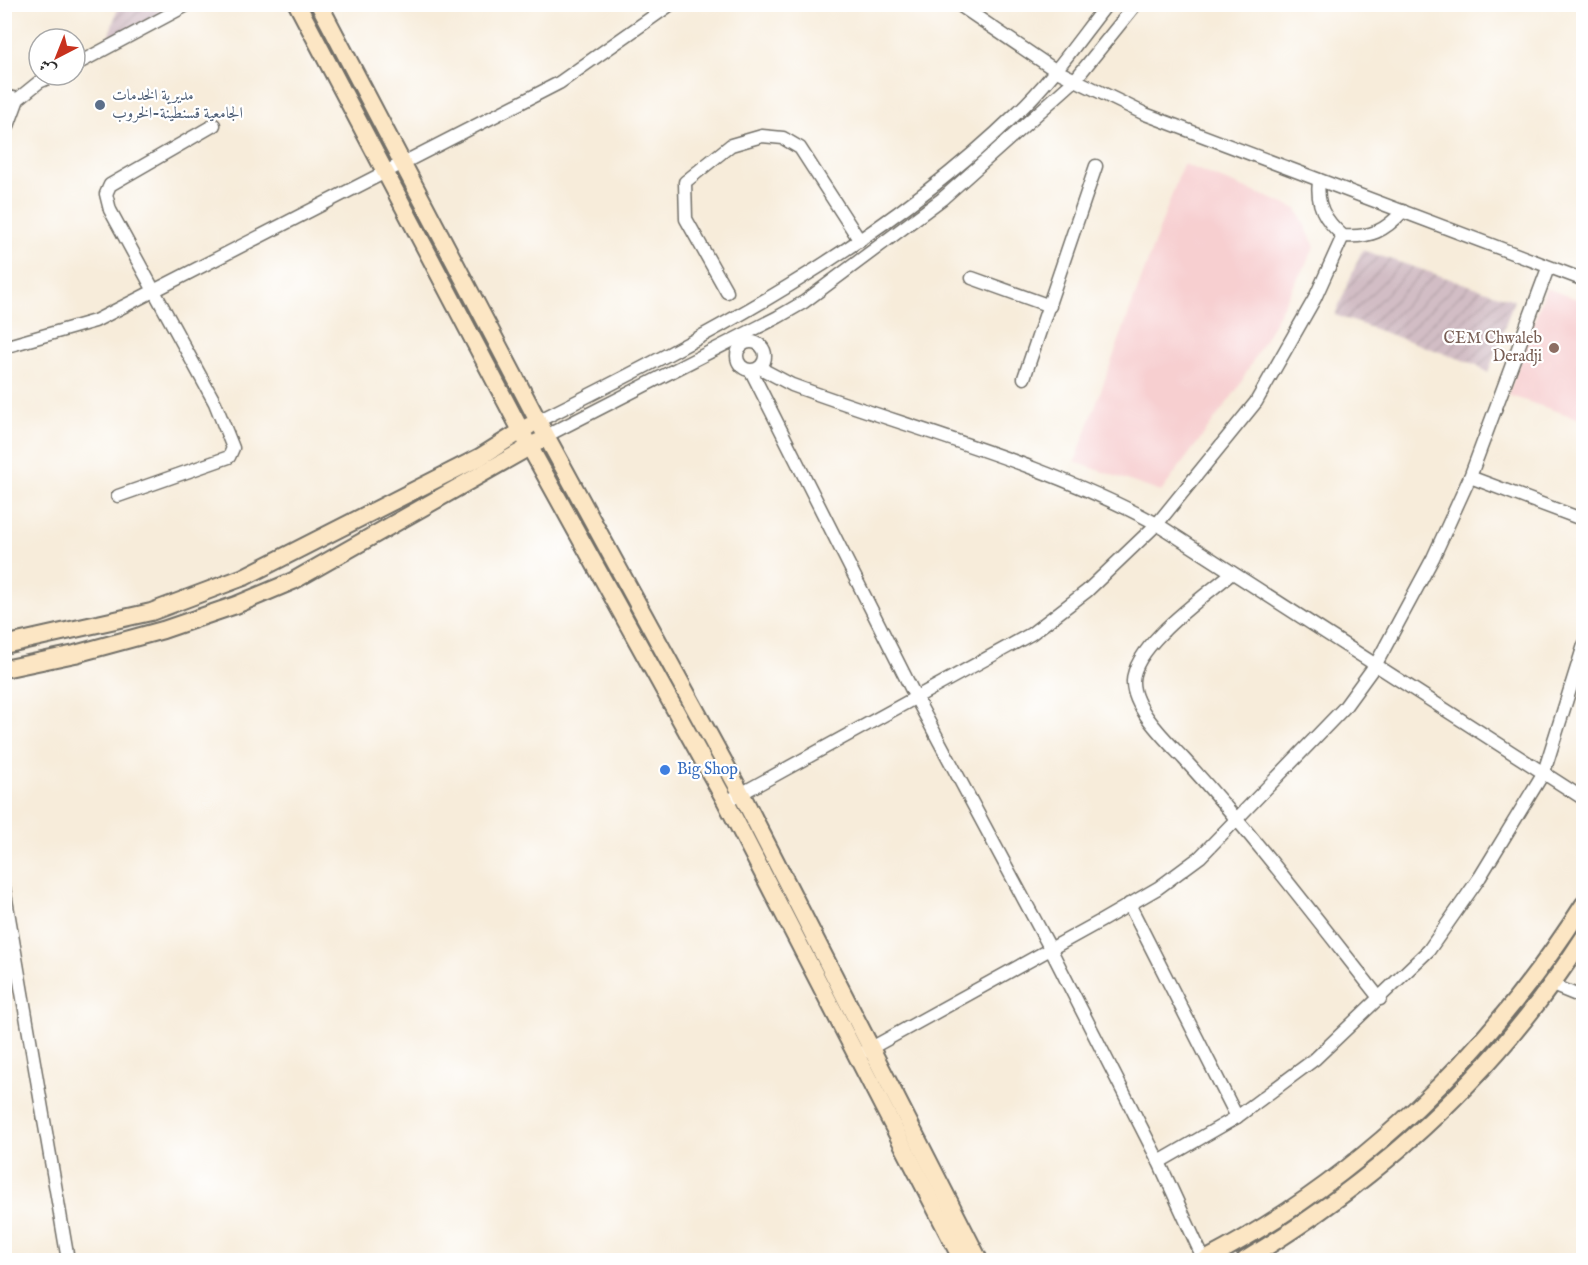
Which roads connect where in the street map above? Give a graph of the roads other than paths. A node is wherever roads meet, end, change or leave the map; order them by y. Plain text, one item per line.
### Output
1 (189, 4) edge
2 (297, 4) edge
3 (319, 4) edge
4 (671, 4) edge
5 (958, 4) edge
6 (1107, 4) edge
7 (1136, 4) edge
8 (87, 59) edge
9 (1055, 69) junction
10 (1074, 81) junction
11 (33, 87) edge
12 (4, 96) edge
13 (18, 99) junction
14 (214, 125) dead end
15 (4, 137) edge
16 (401, 163) junction
17 (1096, 166) dead end
18 (383, 171) junction
19 (1319, 180) junction
20 (1403, 211) junction
21 (1343, 236) junction
22 (860, 241) junction
23 (1548, 268) junction
24 (972, 278) dead end
25 (1584, 280) edge
26 (155, 290) junction
27 (727, 292) dead end
28 (1050, 306) junction
29 (733, 320) junction
30 (742, 339) junction
31 (4, 347) edge
32 (755, 369) junction
33 (1024, 378) dead end
34 (538, 421) junction
35 (521, 431) junction
36 (546, 436) junction
37 (529, 447) junction
38 (1470, 477) junction
39 (118, 496) dead end
40 (1584, 520) edge
41 (1157, 524) junction
42 (1232, 573) junction
43 (4, 645) edge
44 (1584, 645) edge
45 (1376, 664) junction
46 (4, 669) edge
47 (916, 698) junction
48 (1544, 772) junction
49 (742, 795) junction
50 (1584, 799) edge
51 (726, 802) junction
52 (1239, 819) junction
53 (4, 888) edge
54 (1129, 904) junction
55 (1584, 904) edge
56 (1584, 937) edge
57 (1050, 948) junction
58 (1552, 985) junction
59 (1584, 998) edge
60 (1380, 999) junction
61 (873, 1047) junction
62 (858, 1055) junction
63 (1237, 1117) junction
64 (1159, 1162) junction
65 (68, 1260) edge
66 (962, 1260) edge
67 (979, 1260) edge
68 (1205, 1260) edge
69 (1245, 1260) edge

1 - 8 street
2 - 18 main road
3 - 16 main road
4 - 16 street
5 - 9 street
6 - 9 street
7 - 10 street
9 - 10 street
9 - 22 street
10 - 19 street
10 - 30 street
11 - 13 street
12 - 13 street
13 - 15 street
14 - 26 street
16 - 18 street
16 - 34 main road
17 - 28 street
18 - 26 street
18 - 35 main road
19 - 20 street
19 - 21 street
20 - 21 street
20 - 23 street
21 - 41 street
22 - 27 street
22 - 29 street
23 - 25 street
23 - 38 street
24 - 28 street
26 - 31 street
26 - 39 street
28 - 33 street
29 - 30 street
29 - 34 street
30 - 32 street
30 - 32 street
30 - 36 street
32 - 41 street
32 - 47 street
34 - 35 main road
34 - 36 main road
35 - 37 main road
35 - 43 main road
36 - 37 main road
36 - 49 main road
37 - 46 main road
37 - 51 main road
38 - 40 street
38 - 45 street
41 - 42 street
41 - 47 street
42 - 45 street
42 - 52 street
44 - 48 street
45 - 48 street
45 - 52 street
47 - 49 street
47 - 57 street
48 - 50 street
48 - 60 street
49 - 51 street
49 - 61 main road
51 - 62 main road
52 - 54 street
52 - 60 street
53 - 65 street
54 - 57 street
54 - 63 street
55 - 68 main road
56 - 58 main road
57 - 61 street
57 - 64 street
58 - 59 street
58 - 69 main road
60 - 63 street
61 - 62 street
61 - 67 main road
62 - 66 main road
63 - 64 street
64 - 68 street

